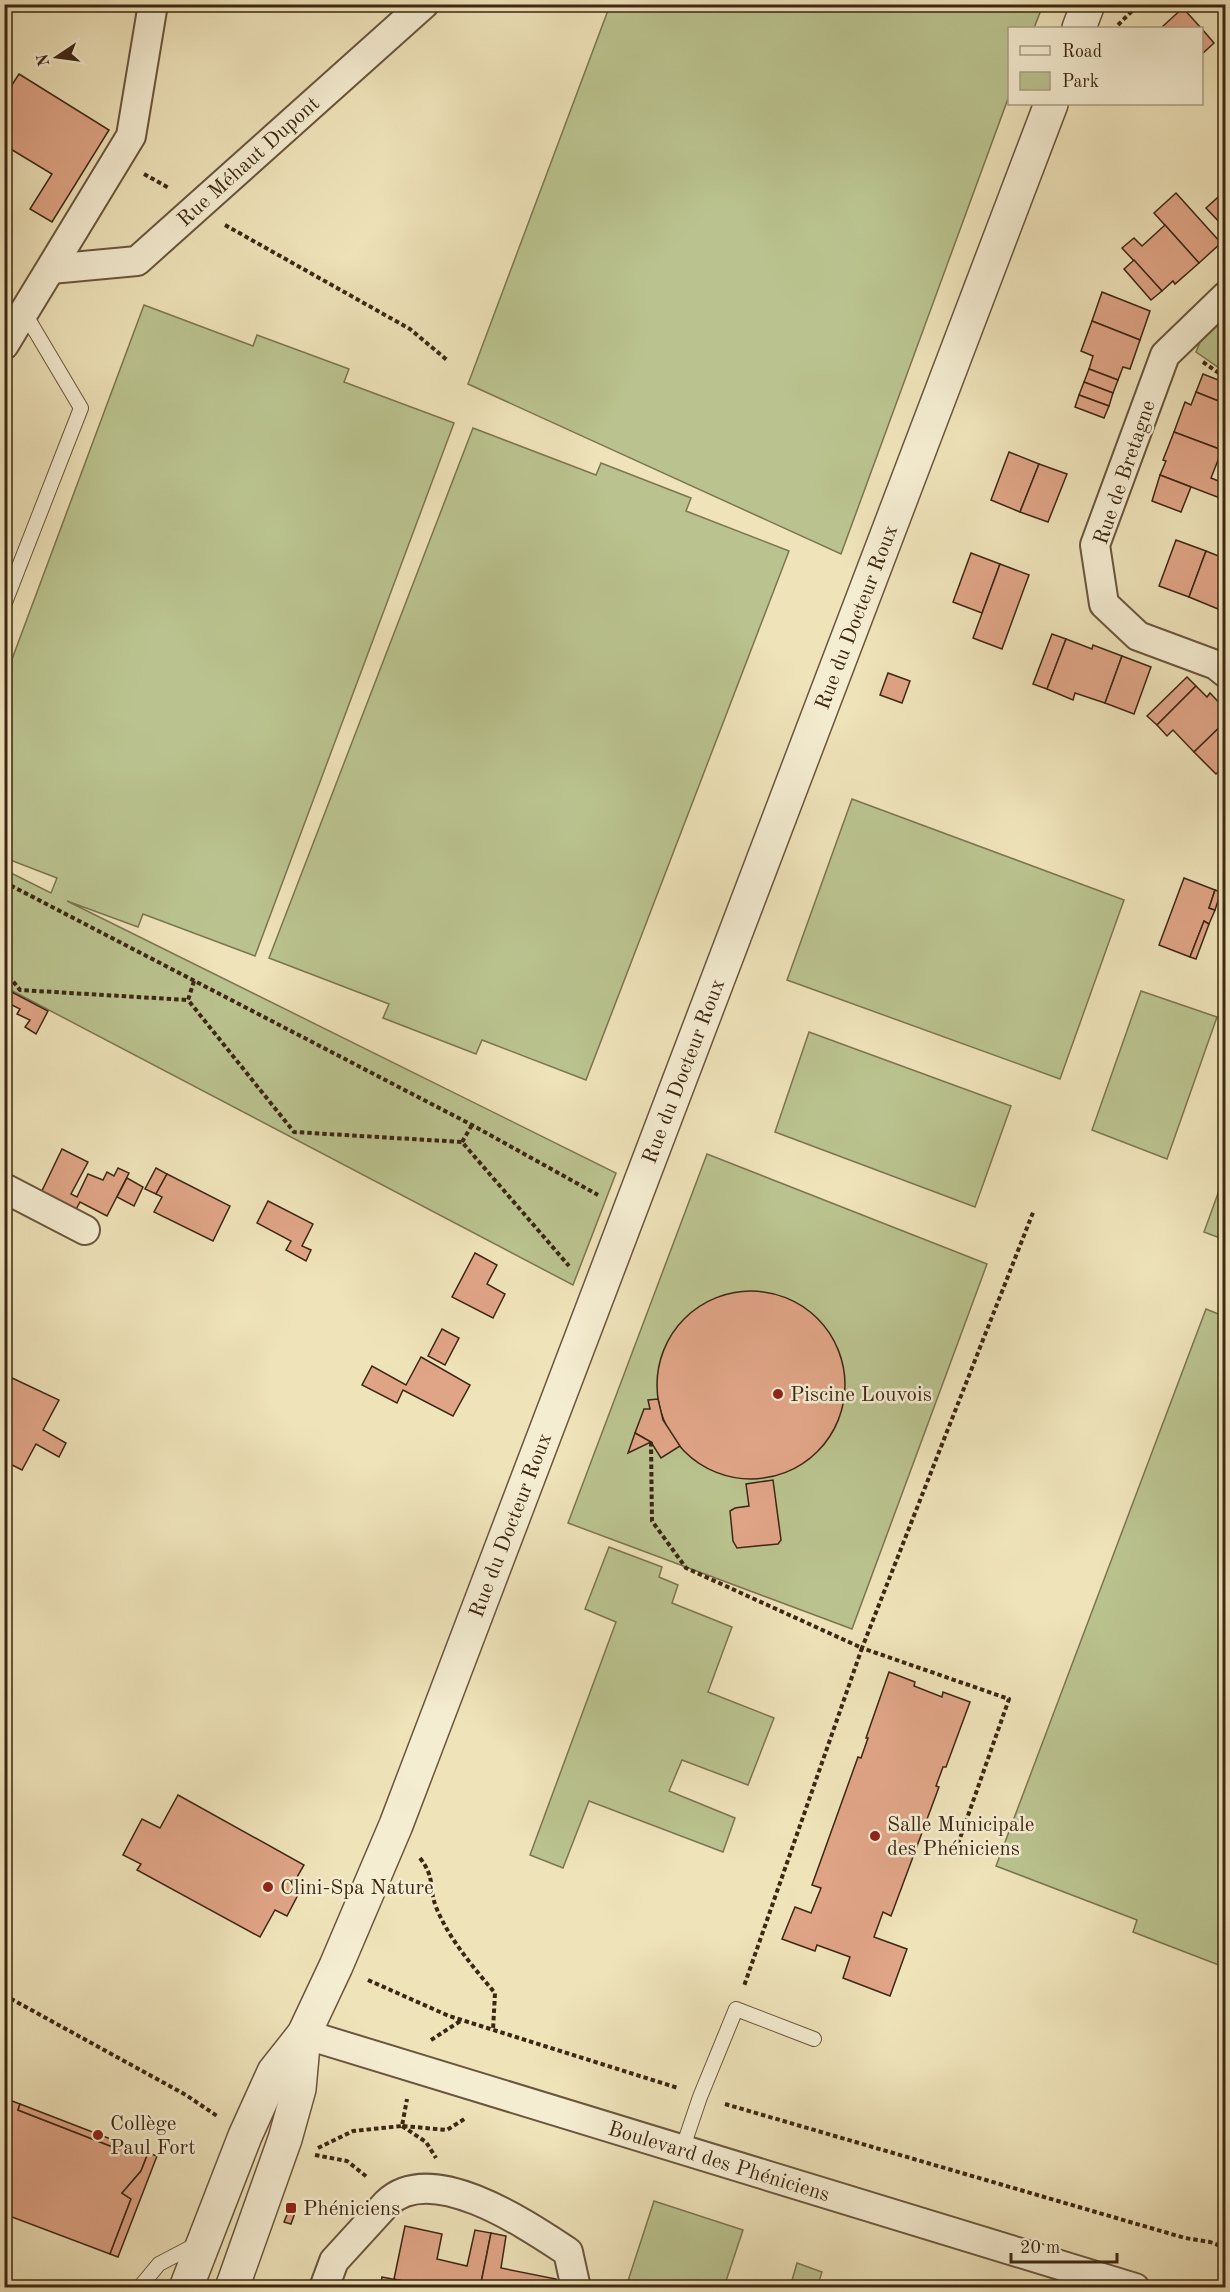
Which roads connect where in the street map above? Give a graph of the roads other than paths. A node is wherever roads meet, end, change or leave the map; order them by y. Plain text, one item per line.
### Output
1 (153, 4) edge
2 (424, 4) edge
3 (1088, 4) edge
4 (1079, 27) edge
5 (1051, 105) edge
6 (51, 268) junction
7 (1226, 296) edge
8 (24, 312) junction
9 (4, 345) edge
10 (4, 605) edge
11 (1226, 673) edge
12 (4, 1188) edge
13 (85, 1230) dead end
14 (304, 2034) junction
15 (814, 2039) dead end
16 (682, 2150) junction
17 (204, 2240) junction
18 (139, 2288) edge
19 (186, 2288) edge
20 (232, 2288) edge
21 (324, 2288) edge
22 (576, 2288) edge
23 (1135, 2288) edge

1 - 6 street
2 - 6 street, Rue Méhaut Dupont
3 - 4 street
5 - 14 street, Rue du Docteur Roux
6 - 8 street
7 - 11 street, Rue de Bretagne
8 - 9 street
8 - 10 lane
12 - 13 street
14 - 16 street, Boulevard des Phéniciens
14 - 17 street, Rue du Docteur Roux
14 - 20 street, Rue du Docteur Roux
15 - 16 lane
16 - 23 street, Boulevard des Phéniciens
17 - 18 lane
17 - 19 street, Rue du Docteur Roux
21 - 22 street

